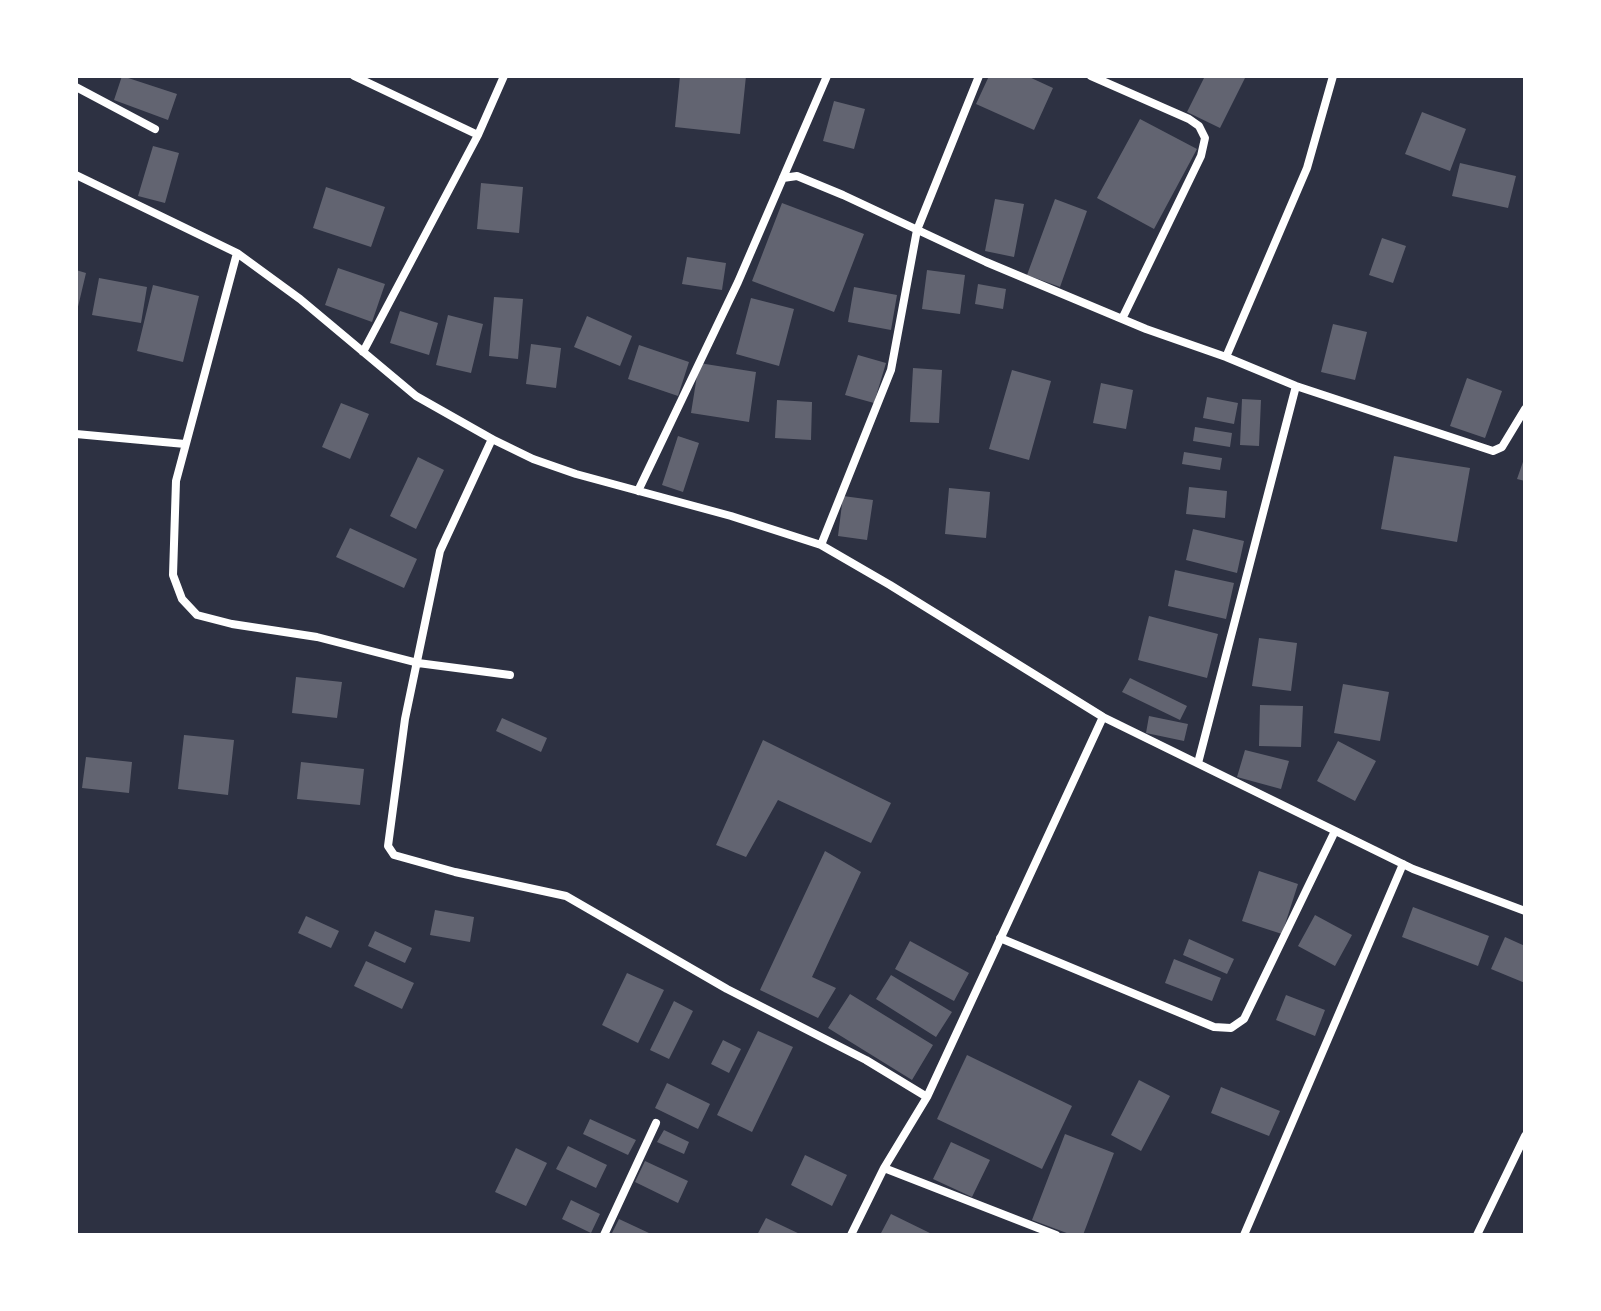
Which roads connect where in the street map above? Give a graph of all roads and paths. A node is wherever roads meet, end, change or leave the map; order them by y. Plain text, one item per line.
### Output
1 (354, 76) edge
2 (504, 76) edge
3 (827, 76) edge
4 (979, 76) edge
5 (1091, 76) edge
6 (1333, 76) edge
7 (76, 87) edge
8 (155, 129) dead end
9 (478, 135) junction
10 (76, 175) edge
11 (783, 178) junction
12 (917, 230) junction
13 (237, 253) junction
14 (1122, 319) junction
15 (363, 352) junction
16 (1226, 357) junction
17 (1296, 386) junction
18 (1525, 409) edge
19 (76, 434) edge
20 (492, 439) junction
21 (185, 444) junction
22 (638, 491) junction
23 (821, 545) junction
24 (418, 663) junction
25 (510, 675) dead end
26 (1103, 717) junction
27 (1198, 763) junction
28 (1335, 831) junction
29 (1403, 864) junction
30 (1525, 911) edge
31 (1000, 938) junction
32 (927, 1097) junction
33 (656, 1123) dead end
34 (1525, 1136) edge
35 (884, 1168) junction
36 (604, 1235) edge
37 (851, 1235) edge
38 (1056, 1235) edge
39 (1244, 1235) edge
40 (1477, 1235) edge

1 - 9 street
2 - 9 street
3 - 11 street
4 - 12 street
5 - 14 street
6 - 16 street
7 - 8 street
9 - 15 street
10 - 13 street
11 - 12 street
11 - 22 street
12 - 14 street
12 - 23 street
13 - 15 street
13 - 21 street
14 - 16 street
15 - 20 street
16 - 17 street
17 - 18 street
17 - 27 street
19 - 21 street
20 - 22 street
20 - 24 street
21 - 24 street
22 - 23 street
23 - 26 street
24 - 25 street
24 - 32 street
26 - 27 street
26 - 31 street
27 - 28 street
28 - 29 street
28 - 31 street
29 - 30 street
29 - 39 street
31 - 32 street
32 - 35 street
33 - 36 street
34 - 40 street
35 - 37 street
35 - 38 street

